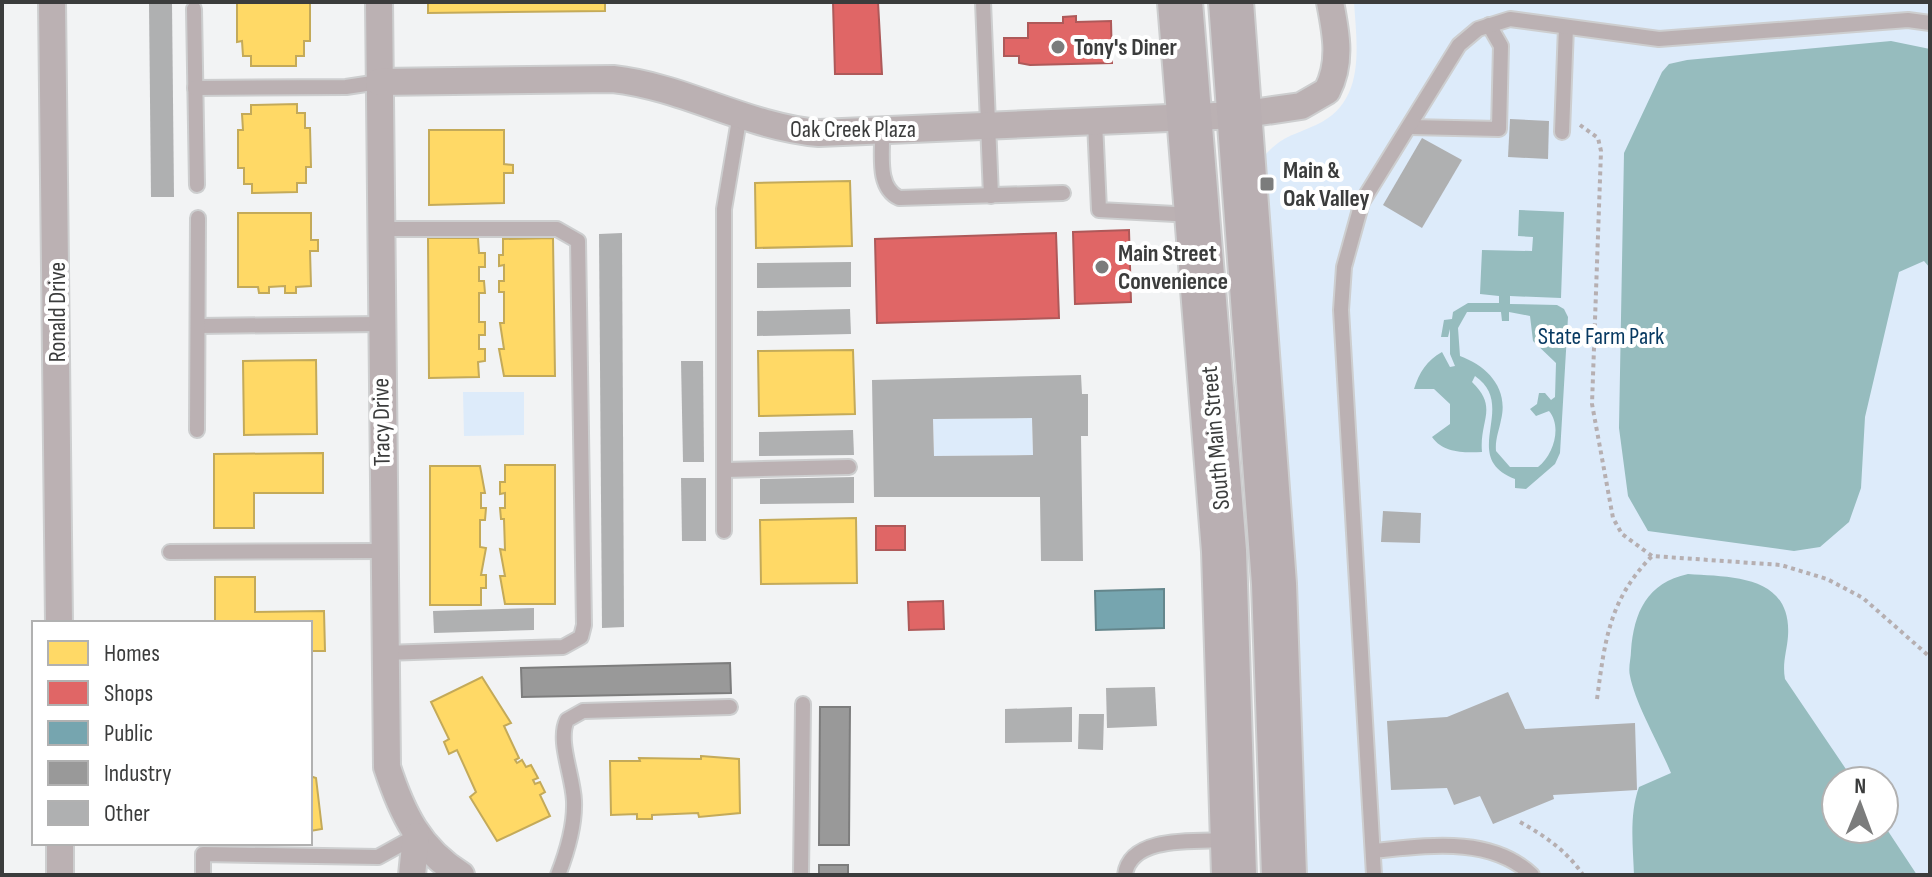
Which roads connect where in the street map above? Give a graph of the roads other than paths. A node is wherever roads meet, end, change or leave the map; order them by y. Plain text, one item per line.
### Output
1 (52, 2) edge
2 (379, 2) edge
3 (983, 2) edge
4 (1180, 2) edge
5 (1231, 2) edge
6 (1330, 2) edge
7 (194, 9) dead end
8 (1930, 23) edge
9 (1489, 25) junction
10 (1566, 27) junction
11 (379, 82) junction
12 (195, 88) junction
13 (740, 114) junction
14 (1239, 115) junction
15 (1189, 118) junction
16 (1095, 122) junction
17 (1563, 125) road end
18 (988, 126) junction
19 (1410, 127) junction
20 (882, 131) junction
21 (197, 185) dead end
22 (1063, 193) dead end
23 (991, 196) junction
24 (1196, 215) junction
25 (198, 218) dead end
26 (380, 229) junction
27 (380, 324) junction
28 (198, 326) junction
29 (197, 430) dead end
30 (849, 467) dead end
31 (725, 470) junction
32 (724, 531) dead end
33 (382, 551) junction
34 (170, 552) dead end
35 (59, 621) edge
36 (384, 653) junction
37 (803, 704) dead end
38 (730, 707) dead end
39 (416, 836) junction
40 (60, 845) edge
41 (203, 848) edge
42 (1234, 850) edge
43 (1373, 851) junction
44 (1284, 854) edge
45 (60, 875) edge
46 (203, 875) edge
47 (412, 875) edge
48 (461, 875) edge
49 (558, 875) edge
50 (801, 875) edge
51 (1125, 875) edge
52 (1374, 875) edge
53 (1532, 875) edge

1 - 35 street, Ronald Drive
2 - 11 street, Tracy Drive
3 - 18 lane
4 - 15 highway, South Main Street
5 - 14 highway, South Main Street
6 - 14 street, Oak Creek Plaza
7 - 12 lane
8 - 10 lane
9 - 10 lane
9 - 19 lane
9 - 19 lane
10 - 17 lane
11 - 12 lane
11 - 13 street, Oak Creek Plaza
11 - 26 street, Tracy Drive
12 - 21 lane
13 - 20 street, Oak Creek Plaza
13 - 31 lane
14 - 15 street, Oak Creek Plaza
14 - 44 highway, South Main Street
15 - 16 street, Oak Creek Plaza
15 - 24 highway, South Main Street
16 - 18 street, Oak Creek Plaza
16 - 24 lane
18 - 20 street, Oak Creek Plaza
18 - 23 lane
19 - 43 lane
20 - 23 lane
22 - 23 lane
24 - 42 highway, South Main Street
25 - 28 lane
26 - 27 street, Tracy Drive
26 - 36 lane
27 - 28 lane
27 - 33 street, Tracy Drive
28 - 29 lane
30 - 31 lane
31 - 32 lane
33 - 34 lane
33 - 36 street, Tracy Drive
36 - 39 street, Tracy Drive
37 - 50 lane
38 - 49 lane
39 - 41 lane
39 - 47 street
39 - 48 street, Tracy Drive
40 - 45 street
41 - 46 lane
42 - 44 highway
42 - 51 lane
43 - 52 lane
43 - 53 lane

